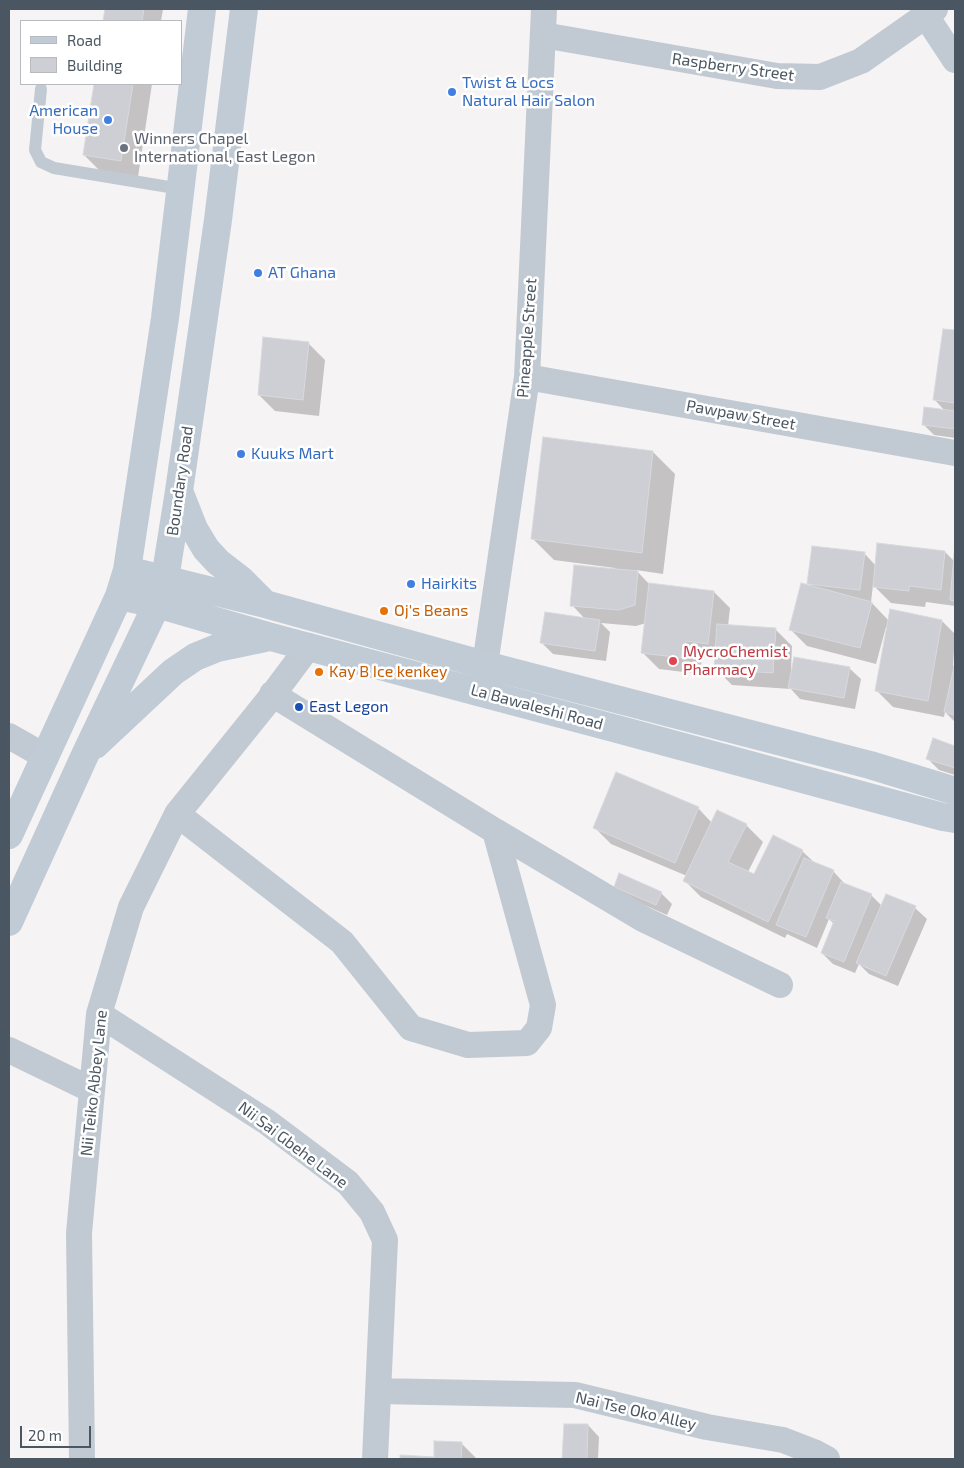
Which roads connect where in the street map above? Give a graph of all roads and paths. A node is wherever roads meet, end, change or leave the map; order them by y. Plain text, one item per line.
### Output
1 (202, 9) edge
2 (244, 9) edge
3 (544, 9) edge
4 (931, 12) edge
5 (543, 35) junction
6 (955, 60) edge
7 (40, 89) dead end
8 (181, 189) junction
9 (526, 377) junction
10 (955, 454) edge
11 (179, 491) junction
12 (127, 570) junction
13 (161, 592) junction
14 (119, 596) junction
15 (265, 604) junction
16 (271, 637) junction
17 (309, 646) junction
18 (485, 665) junction
19 (272, 694) junction
20 (9, 736) edge
21 (85, 755) junction
22 (46, 757) junction
23 (955, 791) edge
24 (177, 814) junction
25 (955, 819) edge
26 (495, 831) junction
27 (9, 835) edge
28 (9, 922) edge
29 (780, 985) dead end
30 (100, 1014) junction
31 (9, 1050) edge
32 (92, 1090) junction
33 (379, 1391) junction
34 (82, 1459) edge
35 (375, 1459) edge
36 (827, 1459) edge

1 - 8 main road
2 - 11 main road, Boundary Road
3 - 5 street, Pineapple Street
4 - 5 street, Raspberry Street
4 - 6 street
5 - 9 street, Pineapple Street
7 - 8 lane
8 - 12 main road
9 - 10 street, Pawpaw Street
9 - 18 street, Pineapple Street
11 - 13 main road, Boundary Road
11 - 15 main road
12 - 13 main road, La Bawaleshi Road
12 - 14 main road
13 - 14 main road, La Bawaleshi Road
13 - 15 main road, La Bawaleshi Road
13 - 16 main road, La Bawaleshi Road
13 - 21 main road, Boundary Road
14 - 22 main road
15 - 18 main road, La Bawaleshi Road
16 - 17 main road, La Bawaleshi Road
16 - 21 main road
17 - 19 street, Nii Teiko Abbey Lane
17 - 25 main road, La Bawaleshi Road
18 - 23 main road, La Bawaleshi Road
19 - 24 street, Nii Teiko Abbey Lane
19 - 26 street
20 - 22 street
21 - 28 main road, Boundary Road
22 - 27 main road
24 - 26 street
24 - 30 street, Nii Teiko Abbey Lane
26 - 29 street
30 - 32 street, Nii Teiko Abbey Lane
30 - 33 street, Nii Sai Gbehe Lane
31 - 32 street
32 - 34 street, Nii Teiko Abbey Lane
33 - 35 street, Nii Sai Gbehe Lane
33 - 36 street, Nai Tse Oko Alley

